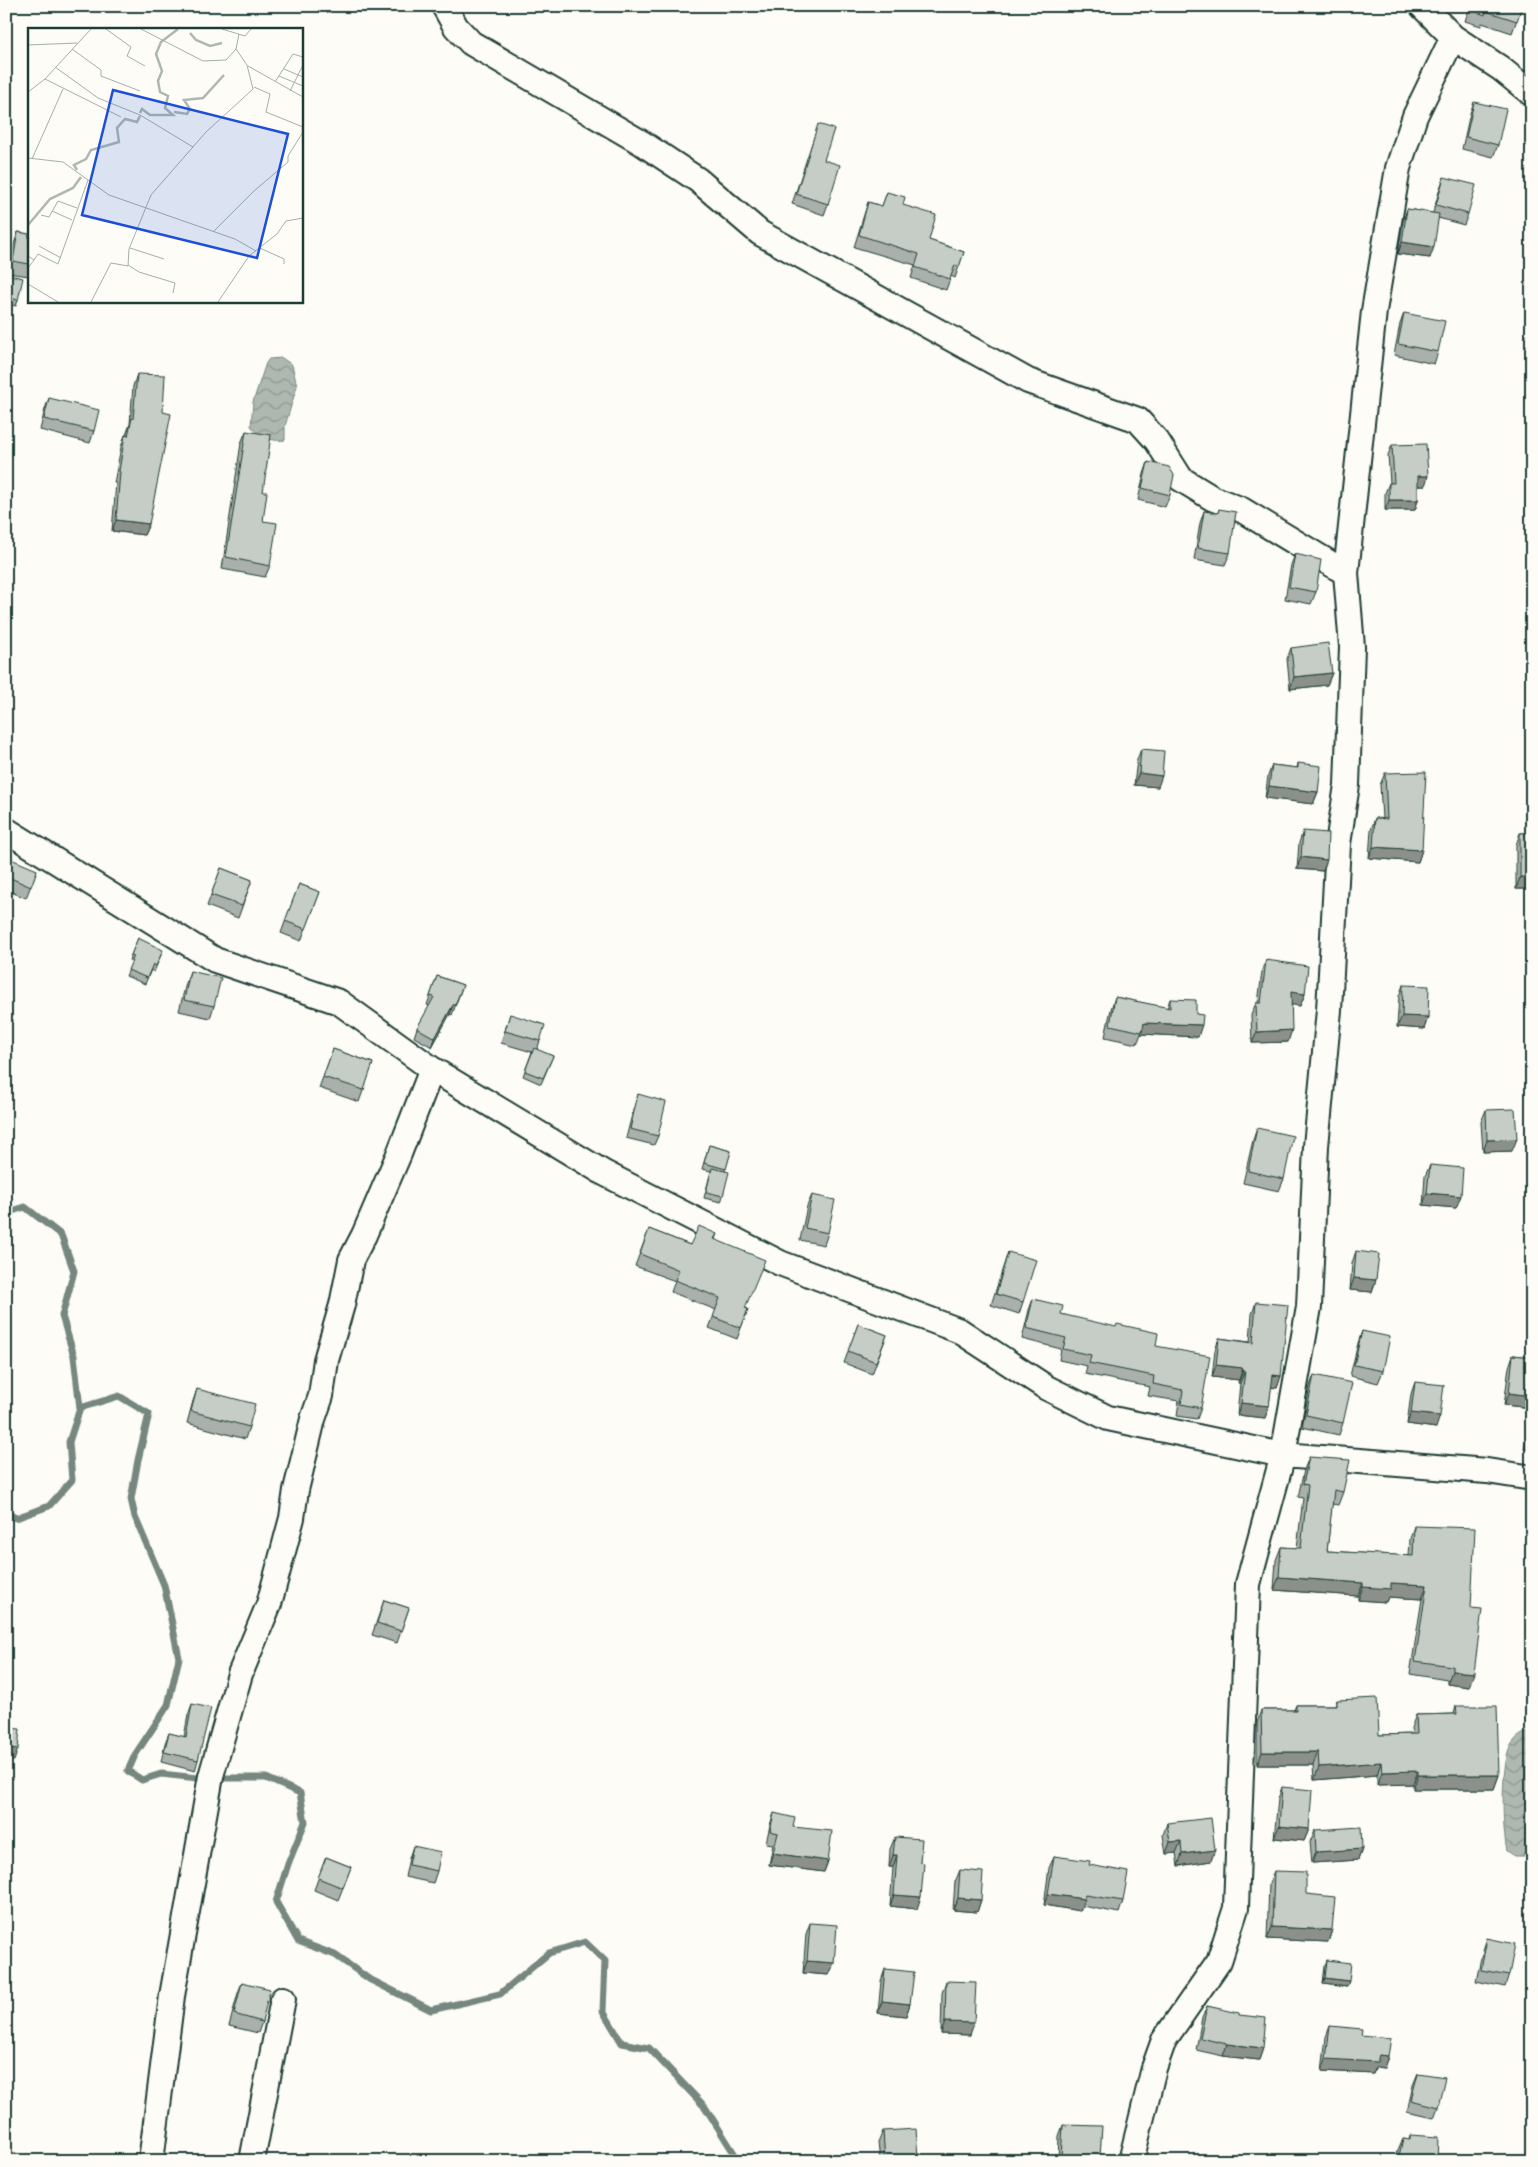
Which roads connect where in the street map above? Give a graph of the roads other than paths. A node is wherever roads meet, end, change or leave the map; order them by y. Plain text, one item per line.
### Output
1 (444, 6) edge
2 (1422, 6) edge
3 (1453, 37) junction
4 (1532, 94) edge
5 (1346, 573) junction
6 (6, 830) edge
7 (432, 1069) junction
8 (1283, 1455) junction
9 (1532, 1478) edge
10 (283, 1999) dead end
11 (151, 2161) edge
12 (252, 2161) edge
13 (1131, 2161) edge

1 - 5 street
2 - 3 street
3 - 4 street
3 - 5 street
5 - 8 street
6 - 7 street
7 - 8 street
7 - 11 street
8 - 9 street
8 - 13 street
10 - 12 street

